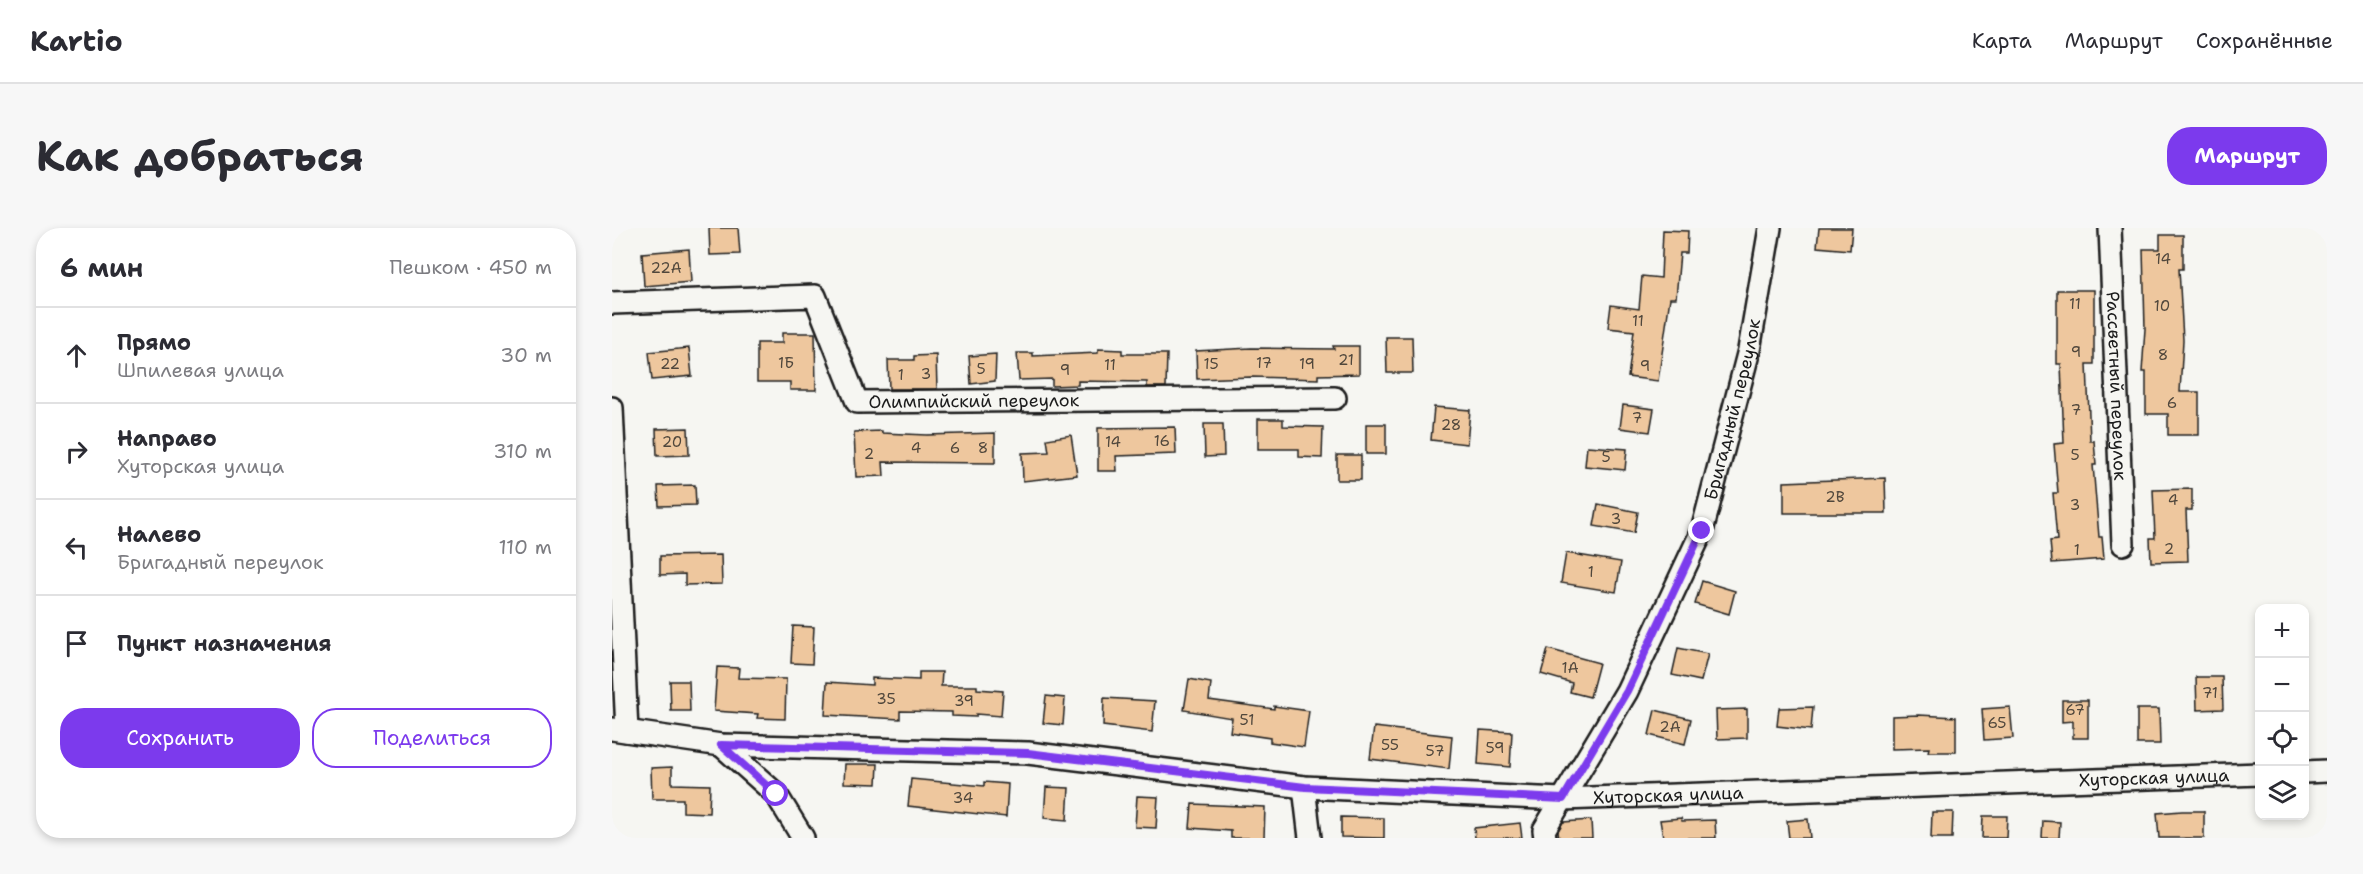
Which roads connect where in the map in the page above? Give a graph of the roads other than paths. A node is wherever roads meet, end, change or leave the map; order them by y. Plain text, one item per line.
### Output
1 (1770, 228) edge
2 (2110, 228) edge
3 (612, 303) edge
4 (1335, 399) dead end
5 (612, 408) edge
6 (2123, 544) dead end
7 (620, 730) edge
8 (721, 745) junction
9 (2327, 771) edge
10 (2309, 772) edge
11 (2255, 774) edge
12 (1305, 787) junction
13 (1563, 799) junction
14 (803, 838) edge
15 (1310, 838) edge
16 (1545, 838) edge

1 - 13 street, Бригадный переулок
2 - 6 street, Рассветный переулок
3 - 4 street, Олимпийский переулок
5 - 7 street
7 - 8 street, Хуторская улица
8 - 12 street, Хуторская улица
8 - 14 street
9 - 10 street
11 - 13 street, Хуторская улица
12 - 13 street, Хуторская улица
12 - 15 street
13 - 16 street, Бригадный переулок

